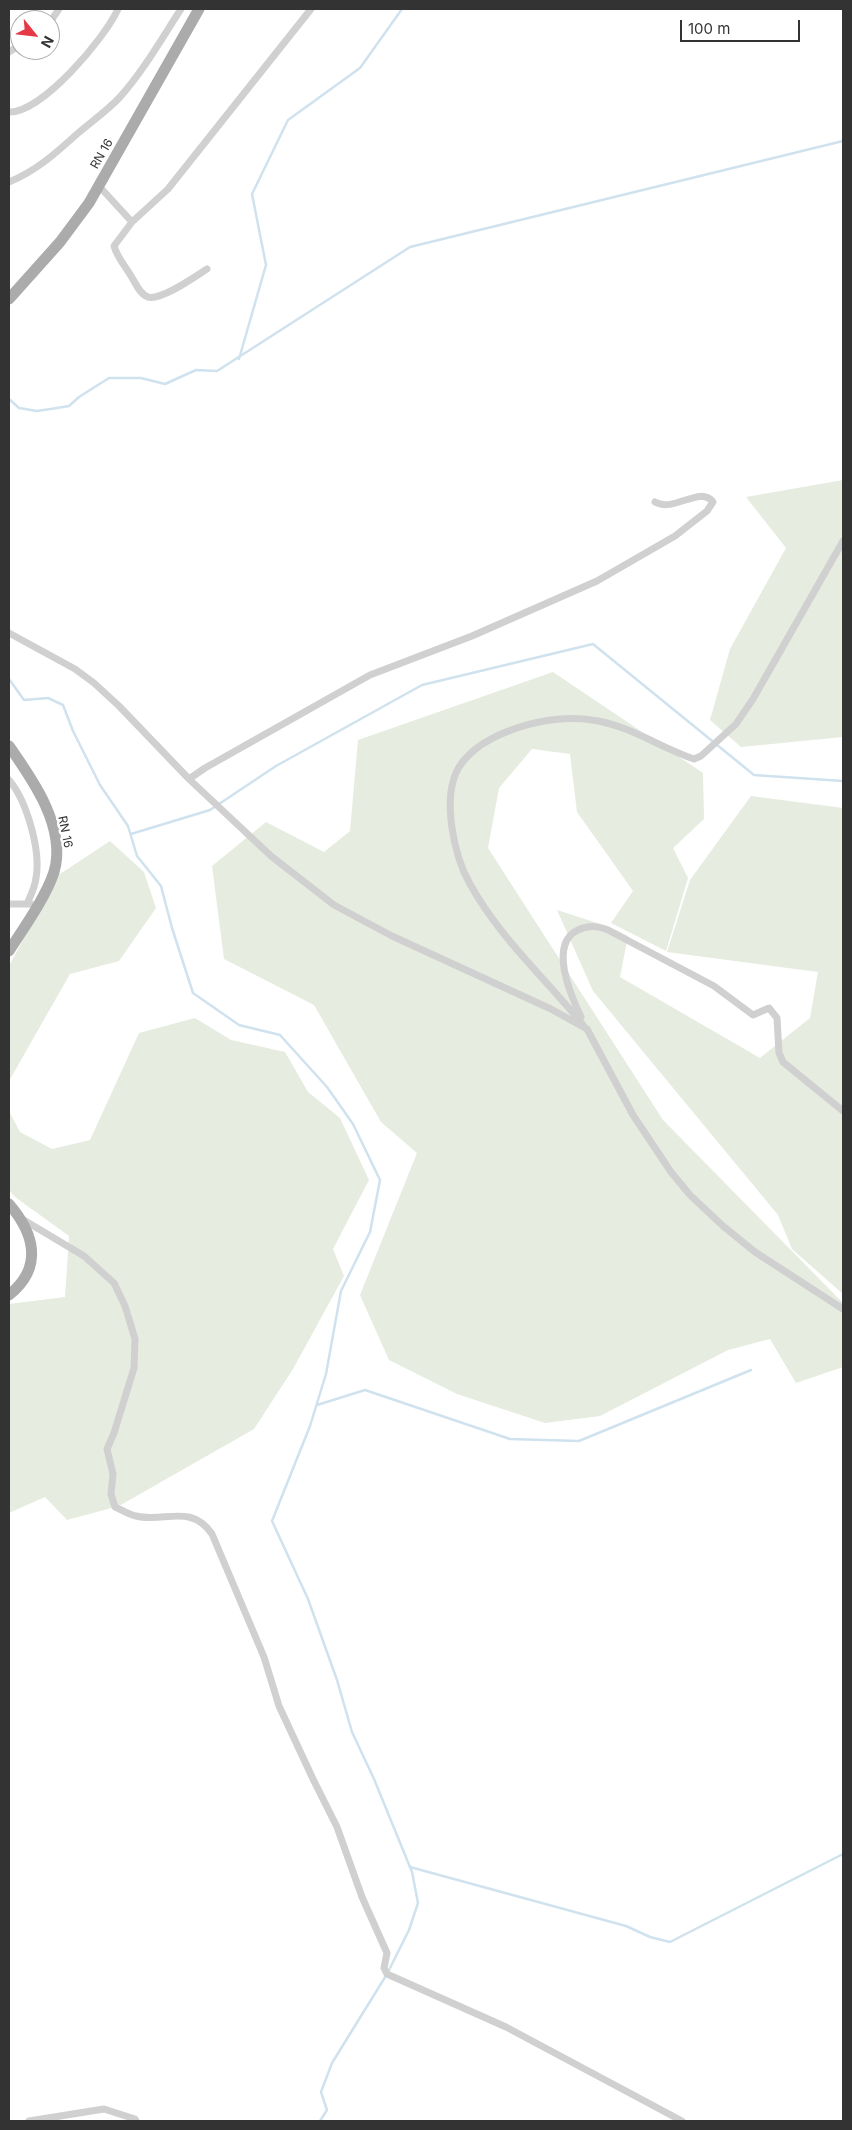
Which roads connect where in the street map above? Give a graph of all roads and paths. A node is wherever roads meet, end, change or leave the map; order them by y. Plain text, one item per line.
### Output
1 (118, 9) edge
2 (181, 9) edge
3 (199, 9) edge
4 (311, 9) edge
5 (9, 112) edge
6 (9, 182) edge
7 (99, 186) junction
8 (132, 222) junction
9 (207, 269) dead end
10 (9, 299) edge
11 (655, 502) dead end
12 (843, 541) edge
13 (9, 633) edge
14 (9, 746) edge
15 (189, 779) junction
16 (10, 782) edge
17 (9, 904) edge
18 (32, 904) junction
19 (11, 943) edge
20 (587, 1029) junction
21 (843, 1112) edge
22 (9, 1204) edge
23 (22, 1219) junction
24 (9, 1295) edge
25 (843, 1309) edge
26 (28, 2121) edge
27 (136, 2121) edge
28 (682, 2121) edge

1 - 5 street
2 - 6 street
3 - 7 main road, RN 16 / RN 16
4 - 8 street
7 - 8 street
7 - 10 main road, RN 16 / RN 16
8 - 9 street
11 - 15 street
12 - 20 street
13 - 15 street
14 - 18 main road, RN 16 / RN 16
15 - 20 street
16 - 18 street
17 - 18 street
18 - 19 main road, RN 16 / RN 16
20 - 21 street
20 - 25 street
22 - 23 main road
23 - 24 main road
23 - 28 street
26 - 27 street

